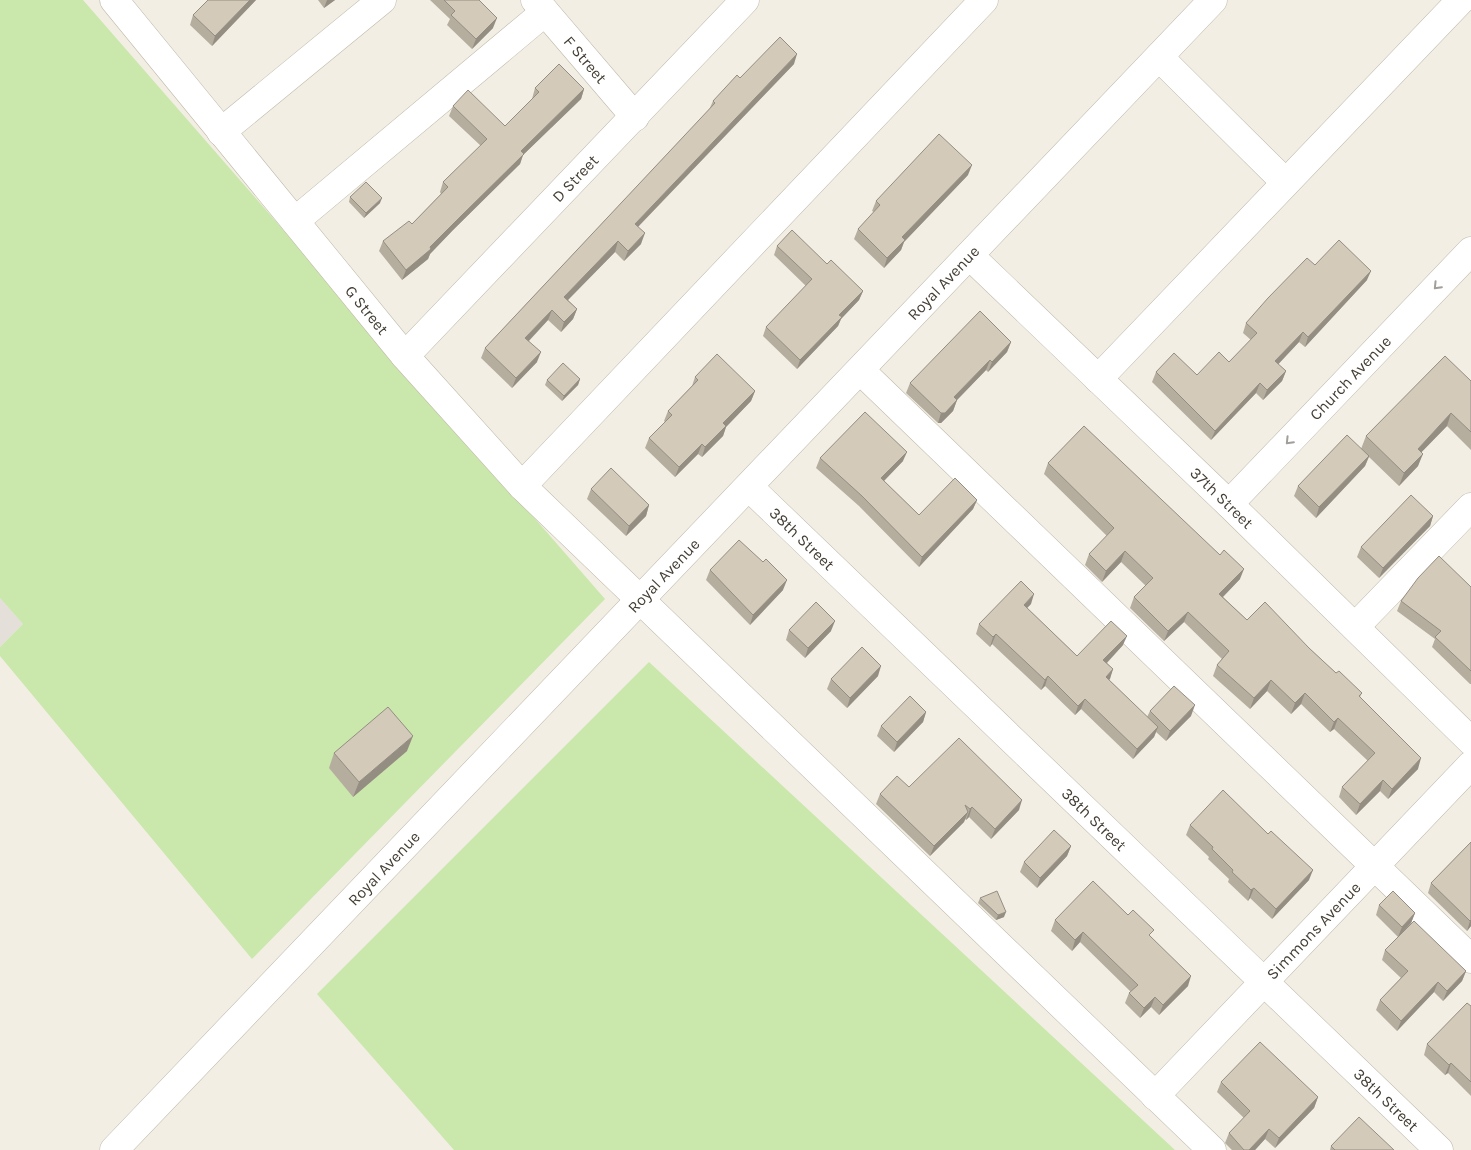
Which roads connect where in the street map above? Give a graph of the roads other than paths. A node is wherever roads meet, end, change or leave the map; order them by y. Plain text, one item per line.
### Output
1 (114, 0) edge
2 (382, 0) edge
3 (745, 0) edge
4 (984, 0) edge
5 (1213, 0) edge
6 (1461, 0) edge
7 (540, 6) edge
8 (1159, 57) junction
9 (635, 117) junction
10 (221, 132) junction
11 (1285, 182) junction
12 (295, 221) junction
13 (1471, 251) edge
14 (970, 256) junction
15 (405, 356) junction
16 (860, 371) junction
17 (1098, 379) junction
18 (522, 486) junction
19 (749, 488) junction
20 (1229, 504) junction
21 (1471, 507) edge
22 (640, 602) junction
23 (1355, 627) junction
24 (1471, 741) edge
25 (1471, 766) edge
26 (1375, 866) junction
27 (1471, 960) edge
28 (1264, 982) junction
29 (1156, 1096) junction
30 (114, 1150) edge
31 (1212, 1150) edge
32 (1440, 1150) edge

1 - 10 street, G Street
2 - 10 street
3 - 9 street, D Street
4 - 18 street
5 - 8 street, Royal Avenue
6 - 11 street
7 - 9 street, F Street
7 - 12 street
8 - 11 street
8 - 14 street, Royal Avenue
9 - 15 street, D Street
10 - 12 street, G Street
11 - 17 street
12 - 15 street, G Street
13 -> 20 street, Church Avenue
14 - 16 street, Royal Avenue
14 - 17 street, 37th Street
15 - 18 street, G Street
16 - 19 street, Royal Avenue
16 - 26 street
17 - 20 street, 37th Street
18 - 22 street, G Street
19 - 22 street, Royal Avenue
19 - 28 street, 38th Street
20 - 23 street, 37th Street
21 - 23 street
22 - 29 street, G Street
22 - 30 street, Royal Avenue
23 - 24 street, 37th Street
25 - 26 street, Simmons Avenue
26 - 27 street
26 - 28 street, Simmons Avenue
28 - 29 street, Simmons Avenue
28 - 32 street, 38th Street
29 - 31 street, G Street

